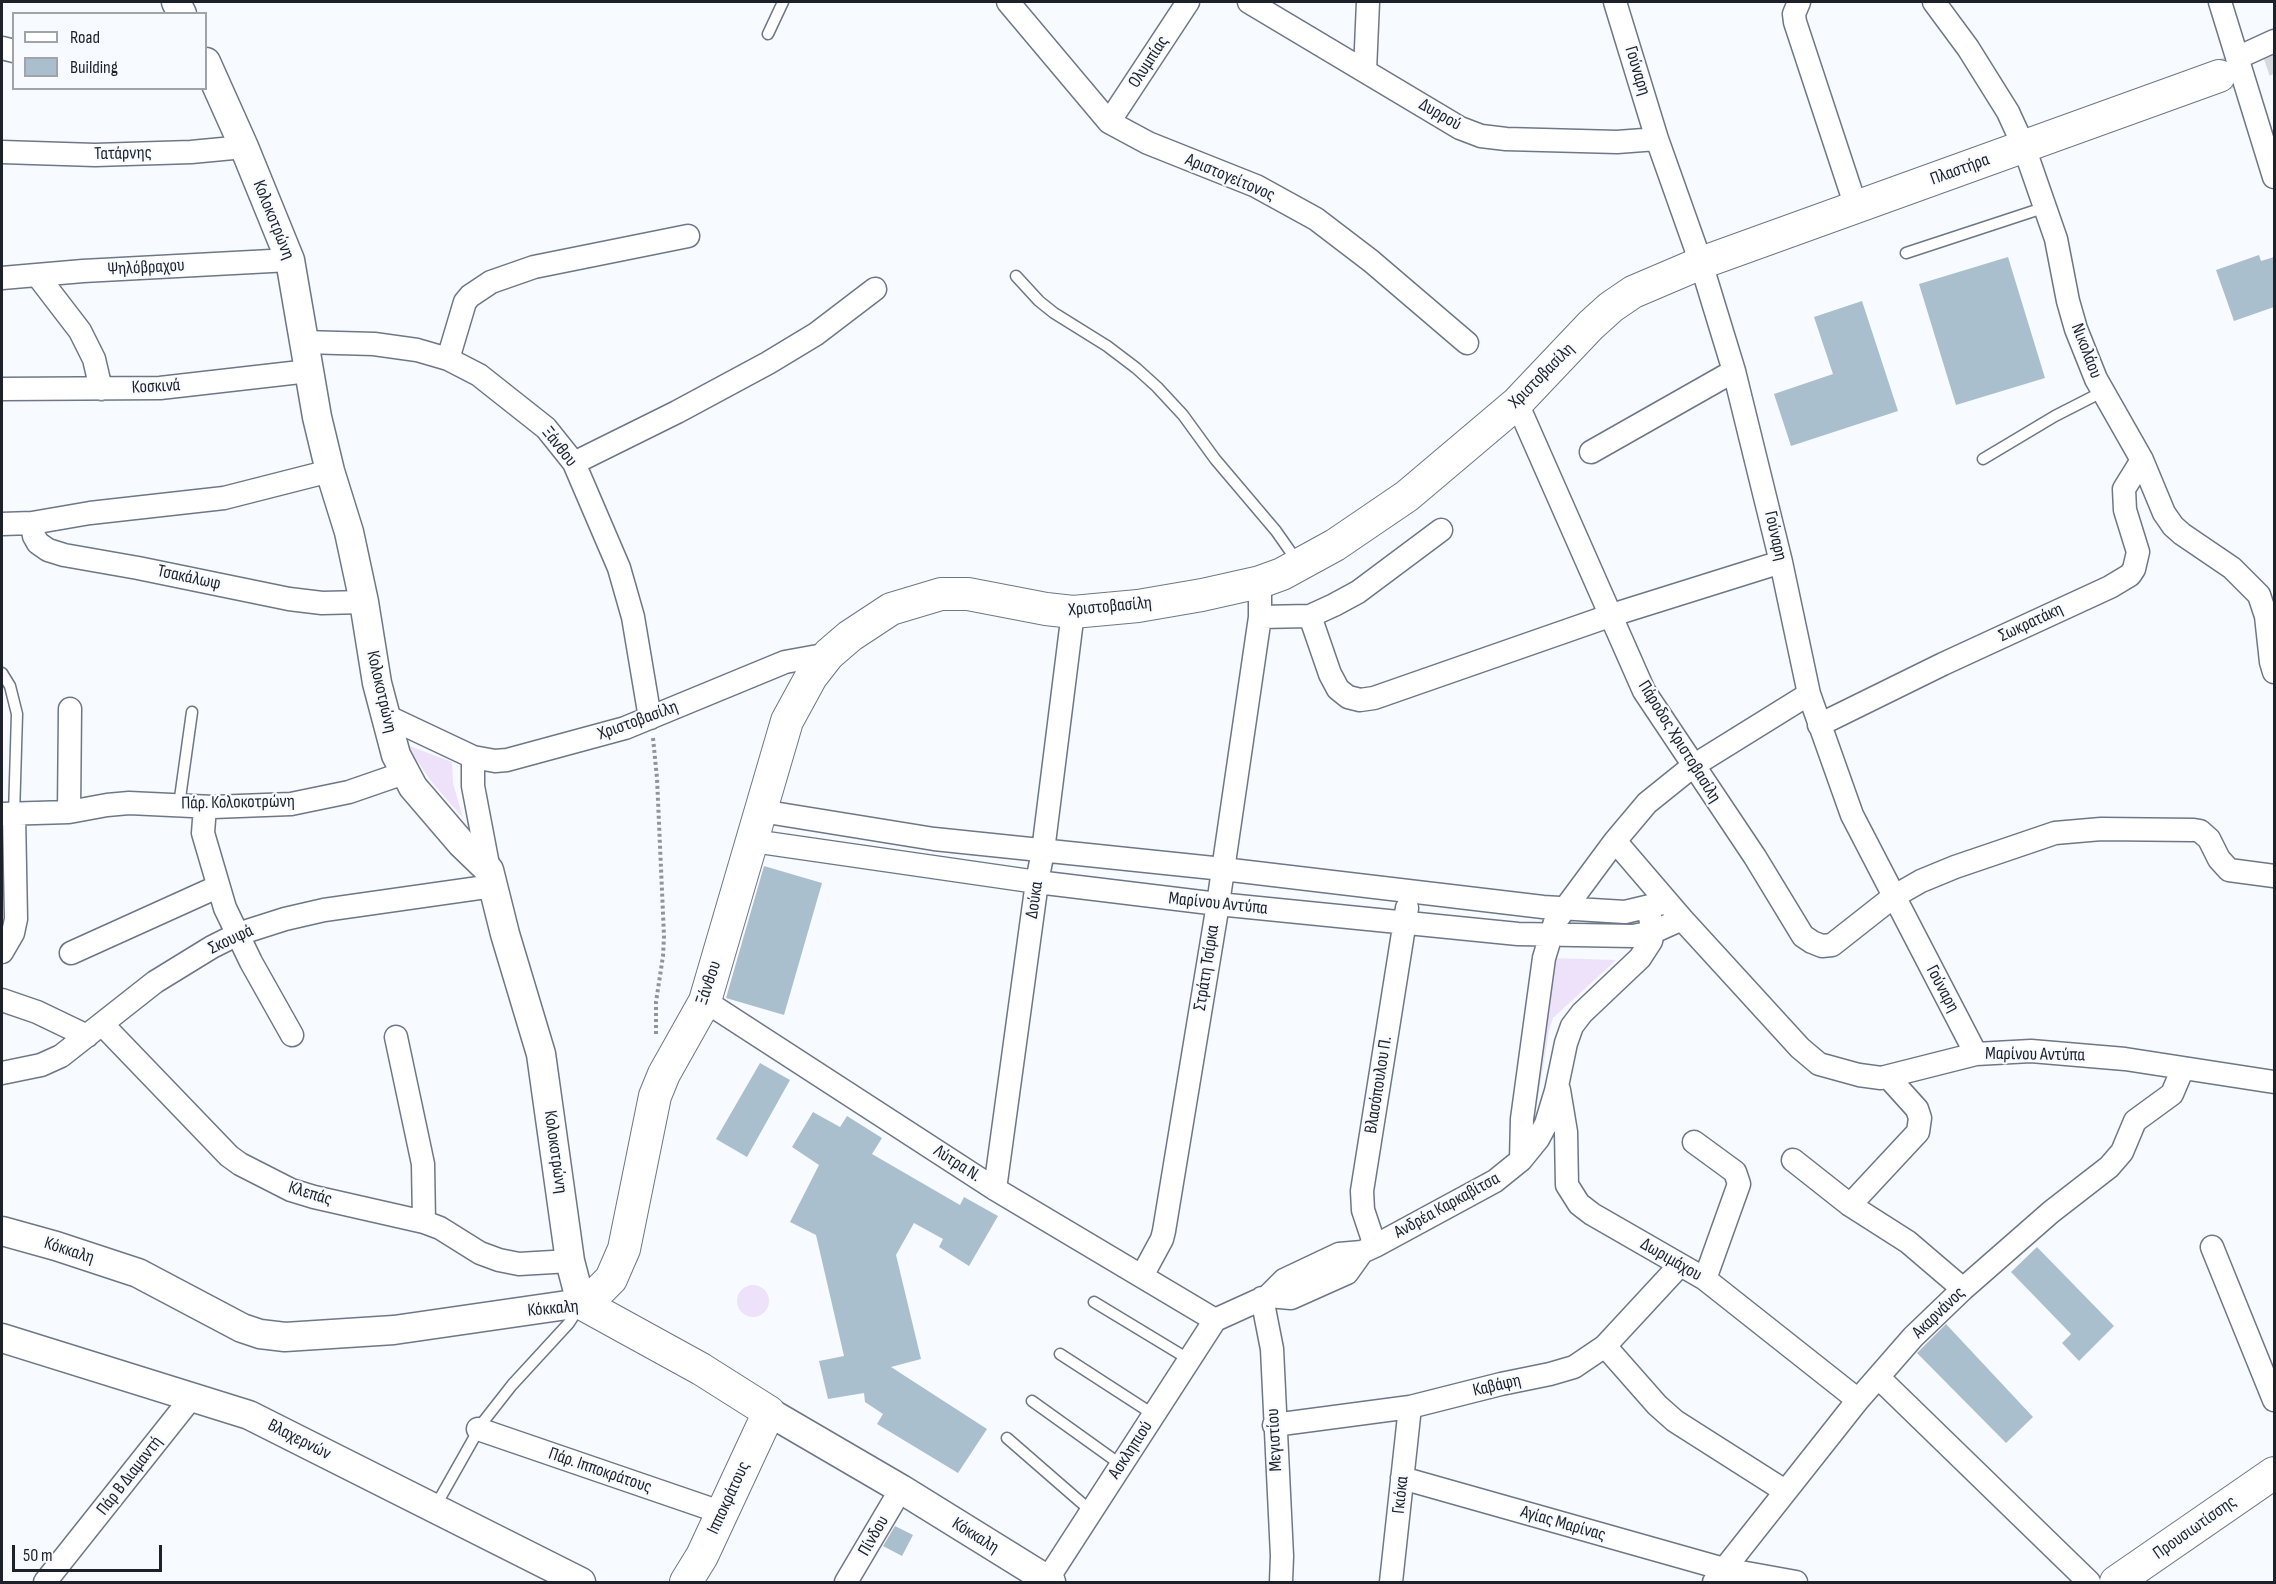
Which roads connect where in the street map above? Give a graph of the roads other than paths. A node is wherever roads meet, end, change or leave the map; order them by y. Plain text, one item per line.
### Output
1 (783, 2) edge
2 (1008, 2) edge
3 (1188, 2) edge
4 (1249, 2) edge
5 (1368, 2) edge
6 (1615, 2) edge
7 (1798, 2) edge
8 (1934, 2) edge
9 (2220, 2) edge
10 (768, 34) dead end
11 (2274, 41) edge
12 (207, 64) edge
13 (2228, 67) junction
14 (1365, 70) junction
15 (1109, 122) junction
16 (1657, 139) junction
17 (244, 147) junction
18 (2024, 147) junction
19 (2, 152) edge
20 (2274, 177) edge
21 (1856, 207) junction
22 (2046, 207) junction
23 (688, 236) dead end
24 (1906, 253) dead end
25 (290, 260) junction
26 (1701, 263) junction
27 (37, 275) junction
28 (1016, 276) dead end
29 (2, 278) edge
30 (875, 290) dead end
31 (303, 342) junction
32 (1467, 343) dead end
33 (448, 359) junction
34 (309, 371) junction
35 (1734, 371) junction
36 (2, 389) edge
37 (101, 389) junction
38 (2102, 392) junction
39 (1516, 403) junction
40 (1591, 452) dead end
41 (1983, 459) dead end
42 (2142, 459) junction
43 (574, 463) junction
44 (330, 471) junction
45 (32, 523) junction
46 (2, 524) edge
47 (1441, 530) dead end
48 (1781, 562) junction
49 (1299, 565) junction
50 (1260, 582) junction
51 (364, 602) junction
52 (1073, 612) junction
53 (1310, 615) junction
54 (1612, 615) junction
55 (1260, 617) junction
56 (829, 654) junction
57 (2274, 672) edge
58 (2, 673) edge
59 (1809, 694) junction
60 (70, 709) dead end
61 (192, 712) dead end
62 (384, 715) junction
63 (650, 718) junction
64 (1820, 725) junction
65 (473, 757) junction
66 (1693, 766) junction
67 (404, 773) junction
68 (179, 805) junction
69 (205, 807) junction
70 (761, 811) junction
71 (69, 812) junction
72 (8, 814) edge
73 (910, 836) junction
74 (753, 841) junction
75 (1615, 841) junction
76 (1043, 851) junction
77 (906, 863) junction
78 (1223, 869) junction
79 (2274, 876) edge
80 (491, 878) junction
81 (1037, 882) junction
82 (217, 887) junction
83 (1410, 893) junction
84 (1893, 897) junction
85 (1218, 904) junction
86 (1563, 909) junction
87 (1666, 909) junction
88 (1404, 923) junction
89 (1653, 932) junction
90 (238, 934) junction
91 (1549, 935) junction
92 (2, 952) edge
93 (71, 953) dead end
94 (2, 1000) edge
95 (705, 1001) junction
96 (94, 1030) junction
97 (292, 1035) dead end
98 (396, 1036) dead end
99 (1976, 1054) junction
100 (2183, 1068) junction
101 (2, 1073) edge
102 (1889, 1078) junction
103 (2272, 1078) edge
104 (1558, 1084) junction
105 (1694, 1142) dead end
106 (1521, 1160) junction
107 (1793, 1160) dead end
108 (995, 1189) junction
109 (1850, 1205) junction
110 (424, 1222) junction
111 (2, 1231) edge
112 (2212, 1247) dead end
113 (1369, 1249) junction
114 (570, 1261) junction
115 (1680, 1265) junction
116 (1142, 1276) junction
117 (1705, 1279) junction
118 (1963, 1289) junction
119 (1265, 1297) junction
120 (1094, 1302) dead end
121 (581, 1303) junction
122 (1215, 1320) junction
123 (2, 1338) edge
124 (1605, 1346) junction
125 (1060, 1354) dead end
126 (1180, 1354) dead end
127 (1878, 1377) junction
128 (192, 1397) junction
129 (1857, 1400) junction
130 (2274, 1400) edge
131 (1032, 1401) dead end
132 (1410, 1407) junction
133 (1145, 1409) dead end
134 (769, 1412) junction
135 (1274, 1425) junction
136 (478, 1429) junction
137 (1007, 1438) dead end
138 (1113, 1458) dead end
139 (2274, 1473) edge
140 (1402, 1478) junction
141 (901, 1489) junction
142 (1785, 1491) junction
143 (1084, 1505) dead end
144 (433, 1509) junction
145 (723, 1513) junction
146 (1719, 1576) edge
147 (1049, 1581) edge
148 (45, 1582) edge
149 (581, 1582) edge
150 (686, 1582) edge
151 (846, 1582) edge
152 (1281, 1582) edge
153 (1391, 1582) edge
154 (1796, 1582) edge
155 (2089, 1582) edge
156 (2116, 1582) edge

1 - 10 lane
2 - 15 street, Αριστογείτονος
3 - 15 street, Ολυμπίας
4 - 14 street, Δυρρού
5 - 14 street
6 - 16 street, Γούναρη
7 - 21 street
8 - 18 street, Νικολάου
9 - 13 street
11 - 13 street
12 - 17 street, Κολοκοτρώνη
13 - 18 main road, Πλαστήρα
13 - 20 street
14 - 16 street, Δυρρού
15 - 32 street, Αριστογείτονος
16 - 26 street, Γούναρη
17 - 19 street, Τατάρνης
17 - 25 street, Κολοκοτρώνη
18 - 21 main road, Πλαστήρα
18 - 22 street, Νικολάου
21 - 26 main road, Πλαστήρα
22 - 24 lane
22 - 38 street, Νικολάου
23 - 33 street
25 - 27 street, Ψηλόβραχου
25 - 31 street, Κολοκοτρώνη
26 - 35 street, Γούναρη
26 - 39 main road, Χριστοβασίλη
27 - 29 street, Ψηλόβραχου
27 - 37 street
28 - 49 lane
30 - 43 street
31 - 33 street, Ξάνθου
31 - 34 street, Κολοκοτρώνη
33 - 43 street, Ξάνθου
34 - 37 street, Κοσκινά
34 - 44 street, Κολοκοτρώνη
35 - 40 street
35 - 48 street, Γούναρη
36 - 37 street, Κοσκινά
38 - 41 lane
38 - 42 street, Νικολάου
39 - 49 main road, Χριστοβασίλη
39 - 54 street, Πάροδος Χριστοβασίλη
42 - 57 street, Νικολάου
42 - 64 street, Σωκρατάκη
43 - 63 street, Ξάνθου
44 - 45 street
44 - 51 street, Κολοκοτρώνη
45 - 46 street
45 - 51 street, Τσακάλωφ
47 - 53 street
48 - 54 street
48 - 59 street, Γούναρη
49 - 50 main road, Χριστοβασίλη
50 - 52 main road, Χριστοβασίλη
50 - 55 street, Στράτη Τσίρκα
51 - 62 street, Κολοκοτρώνη
52 - 56 main road, Χριστοβασίλη
52 - 76 street, Δούκα
53 - 54 street
53 - 55 street
54 - 66 street, Πάροδος Χριστοβασίλη
55 - 78 street, Στράτη Τσίρκα
56 - 63 street, Χριστοβασίλη
56 - 70 main road, Ξάνθου
58 - 72 lane
59 - 64 street, Γούναρη
59 - 66 street
60 - 71 street
61 - 68 lane
62 - 65 street, Χριστοβασίλη
62 - 67 street, Κολοκοτρώνη
63 - 65 street, Χριστοβασίλη
64 - 84 street, Γούναρη
65 - 80 street
66 - 75 street
66 - 84 street, Πάροδος Χριστοβασίλη
67 - 69 street, Πάρ. Κολοκοτρώνη
67 - 80 street, Κολοκοτρώνη
68 - 69 street, Πάρ. Κολοκοτρώνη
68 - 71 street, Πάρ. Κολοκοτρώνη
69 - 82 street
70 - 73 street, Μαρίνου Αντύπα
70 - 74 main road, Ξάνθου
71 - 72 street, Πάρ. Κολοκοτρώνη
72 - 92 street
73 - 76 street, Μαρίνου Αντύπα
73 - 77 street
74 - 77 street, Μαρίνου Αντύπα
74 - 95 main road, Ξάνθου
75 - 86 street
75 - 87 street, Μαρίνου Αντύπα
76 - 78 street, Μαρίνου Αντύπα
76 - 81 street, Δούκα
77 - 81 street, Μαρίνου Αντύπα
78 - 83 street, Μαρίνου Αντύπα
78 - 85 street, Στράτη Τσίρκα
79 - 84 street, Πάροδος Χριστοβασίλη
80 - 90 street, Σκουφά
80 - 114 street, Κολοκοτρώνη
81 - 85 street, Μαρίνου Αντύπα
81 - 108 street, Δούκα
82 - 90 street
82 - 93 street
83 - 86 street, Μαρίνου Αντύπα
83 - 88 street, Βλασόπουλου Π.
84 - 99 street, Γούναρη
85 - 88 street, Μαρίνου Αντύπα
85 - 116 street, Στράτη Τσίρκα
86 - 87 street, Μαρίνου Αντύπα
86 - 91 street
87 - 89 street
87 - 89 street, Μαρίνου Αντύπα
87 - 102 street, Μαρίνου Αντύπα
88 - 91 street, Μαρίνου Αντύπα
88 - 113 street, Βλασόπουλου Π.
89 - 91 street, Μαρίνου Αντύπα
89 - 104 street, Ανδρέα Καρκαβίτσα
90 - 96 street, Σκουφά
90 - 97 street
91 - 106 street
94 - 96 street, Κλεπάς
95 - 108 street, Λύτρα Ν.
95 - 121 main road, Ξάνθου
96 - 101 street, Σκουφά
96 - 110 street, Κλεπάς
98 - 110 street
99 - 100 street, Μαρίνου Αντύπα
99 - 102 street, Μαρίνου Αντύπα
100 - 103 street, Μαρίνου Αντύπα
100 - 118 street, Ακαρνάνος
102 - 109 street
104 - 106 street, Ανδρέα Καρκαβίτσα
104 - 115 street, Δωριμάχου
105 - 117 street
106 - 113 street, Ανδρέα Καρκαβίτσα
107 - 109 street
108 - 116 street, Λύτρα Ν.
109 - 118 street
110 - 114 street, Κλεπάς
111 - 121 street, Κόκκαλη
112 - 130 street
113 - 119 street, Ανδρέα Καρκαβίτσα
114 - 121 street, Κολοκοτρώνη
115 - 117 street, Δωριμάχου
115 - 124 street, Καβάφη
116 - 122 street, Λύτρα Ν.
117 - 129 street, Δωριμάχου
118 - 127 street, Ακαρνάνος
119 - 122 street, Ανδρέα Καρκαβίτσα
119 - 135 street, Μεγιστίου
120 - 126 lane
121 - 134 main road, Κόκκαλη
121 - 136 lane
122 - 147 street, Ασκληπιού
123 - 128 street, Βλαχερνών
124 - 132 street, Καβάφη
124 - 142 street
125 - 133 lane
127 - 129 street, Ακαρνάνος
127 - 155 street
128 - 144 street, Βλαχερνών
128 - 148 street, Πάρ Β Διαμαντή
129 - 142 street, Ακαρνάνος
131 - 138 lane
132 - 135 street, Καβάφη
132 - 140 street, Γκιόκα
134 - 141 street, Κόκκαλη
134 - 145 main road, Ιπποκράτους
135 - 152 street, Μεγιστίου
136 - 144 lane
136 - 145 street, Πάρ. Ιπποκράτους
137 - 143 lane
139 - 156 main road, Προυσιωτίσσης
140 - 146 street, Αγίας Μαρίνας
140 - 153 street, Γκιόκα
141 - 147 street, Κόκκαλη
141 - 151 street, Πίνδου
142 - 146 street, Ακαρνάνος
144 - 149 street, Βλαχερνών
145 - 150 main road, Ιπποκράτους
146 - 154 street, Αγίας Μαρίνας

